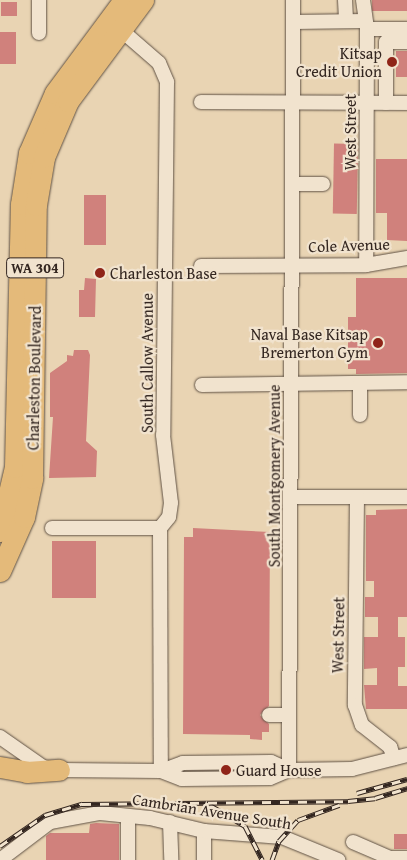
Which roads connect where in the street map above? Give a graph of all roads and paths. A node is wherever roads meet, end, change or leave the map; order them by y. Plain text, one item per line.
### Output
1 (40, 0) edge
2 (124, 0) edge
3 (143, 0) edge
4 (345, 0) edge
5 (362, 0) edge
6 (292, 6) edge
7 (346, 21) junction
8 (366, 25) junction
9 (407, 29) edge
10 (121, 30) junction
11 (39, 33) dead end
12 (407, 42) edge
13 (201, 102) dead end
14 (293, 103) junction
15 (386, 103) junction
16 (407, 103) edge
17 (367, 105) junction
18 (294, 184) junction
19 (323, 184) dead end
20 (407, 258) edge
21 (292, 265) junction
22 (366, 265) junction
23 (201, 266) dead end
24 (407, 382) edge
25 (202, 385) dead end
26 (292, 385) junction
27 (360, 386) junction
28 (360, 415) dead end
29 (6, 496) edge
30 (292, 497) junction
31 (357, 497) junction
32 (407, 497) edge
33 (52, 528) dead end
34 (160, 528) junction
35 (0, 531) edge
36 (0, 571) edge
37 (269, 715) dead end
38 (290, 715) junction
39 (0, 737) edge
40 (401, 757) edge
41 (0, 767) edge
42 (58, 770) junction
43 (289, 770) junction
44 (161, 771) junction
45 (128, 816) junction
46 (170, 822) junction
47 (204, 831) junction
48 (353, 842) dead end
49 (407, 858) edge
50 (0, 860) edge
51 (128, 860) edge
52 (171, 860) edge
53 (204, 860) edge
54 (338, 860) edge

1 - 11 street
2 - 29 highway, Charleston Boulevard / WA 304
3 - 10 highway, Charleston Boulevard / WA 304
4 - 7 street
5 - 8 street, West Street
6 - 7 street
6 - 14 street, South Montgomery Avenue
7 - 8 street
8 - 9 street
8 - 17 street, West Street
10 - 34 street, South Callow Avenue
10 - 36 highway, Charleston Boulevard / WA 304
12 - 15 street
13 - 14 street
14 - 17 street
14 - 18 street, South Montgomery Avenue
15 - 16 street
15 - 17 street
17 - 22 street, West Street
18 - 19 street
18 - 21 street, South Montgomery Avenue
20 - 22 street, Cole Avenue
21 - 22 street, Cole Avenue
21 - 23 street, Cole Avenue
21 - 26 street, South Montgomery Avenue
24 - 27 street
25 - 26 street
26 - 27 street
26 - 30 street, South Montgomery Avenue
27 - 28 street
29 - 35 highway, Charleston Boulevard / WA 304
30 - 31 street
30 - 38 street, South Montgomery Avenue
31 - 32 street
31 - 40 street, West Street
33 - 34 street
34 - 44 street, South Callow Avenue
37 - 38 street
38 - 43 street, South Montgomery Avenue
39 - 42 street
40 - 43 street
41 - 42 highway
42 - 44 street
43 - 44 street
43 - 44 street
45 - 46 street, Cambrian Avenue South
45 - 50 street, Cambrian Avenue South
45 - 51 street
46 - 47 street, Cambrian Avenue South
46 - 52 street
47 - 53 street
47 - 54 street, Cambrian Avenue South
48 - 49 street

